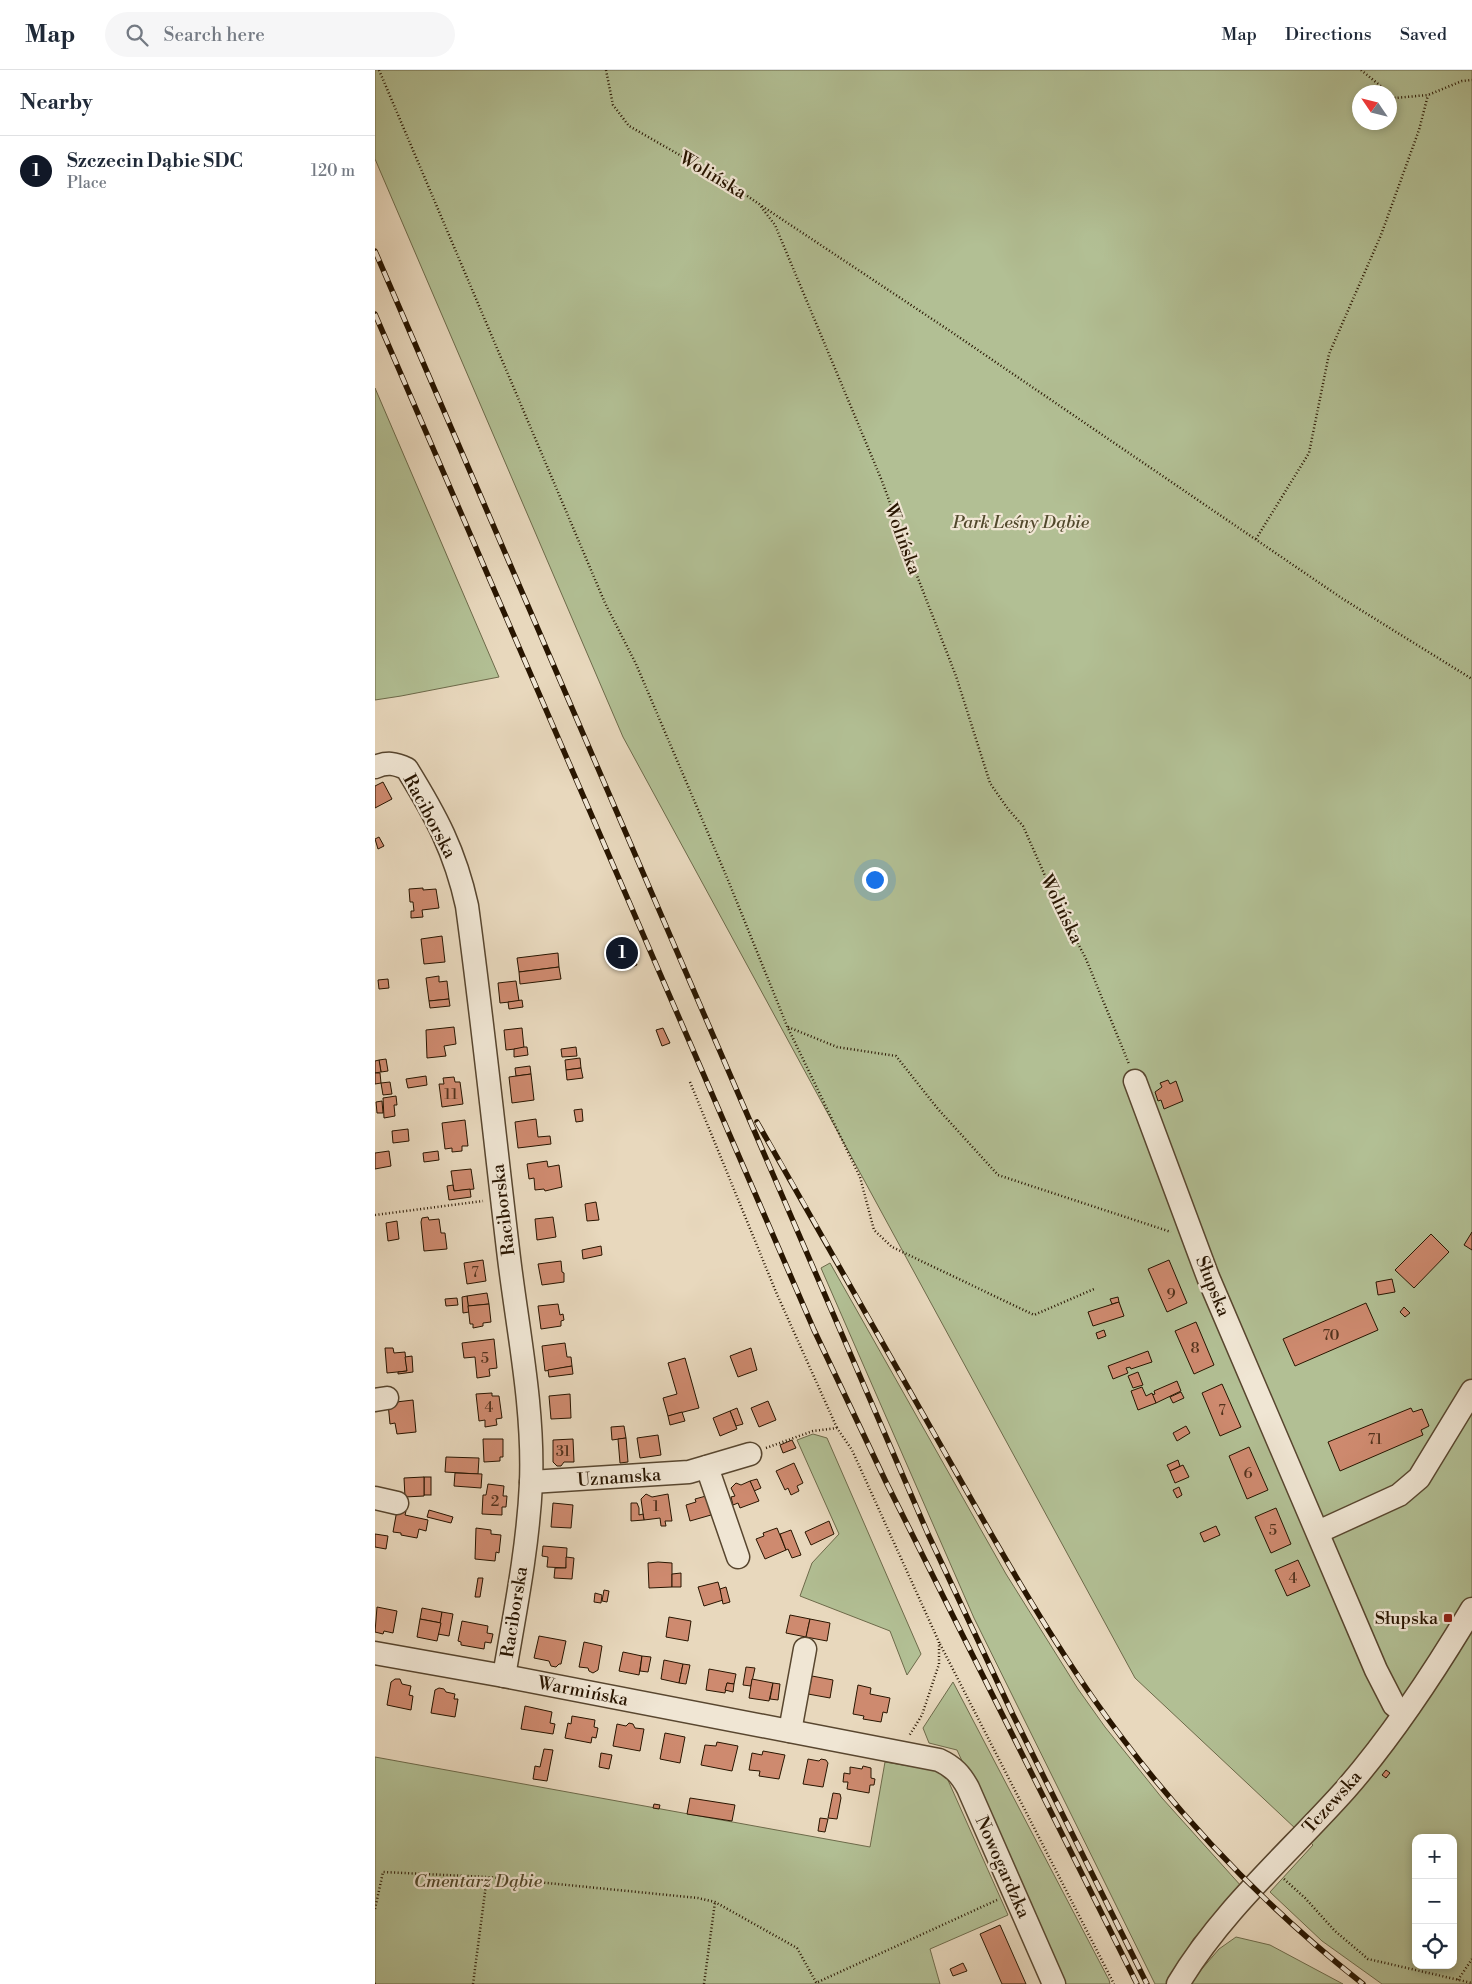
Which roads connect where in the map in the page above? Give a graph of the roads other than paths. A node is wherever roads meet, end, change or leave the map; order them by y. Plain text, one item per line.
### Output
1 (386, 765) edge
2 (1133, 1076) road end
3 (1472, 1391) edge
4 (750, 1454) road end
5 (707, 1467) junction
6 (531, 1482) junction
7 (375, 1498) edge
8 (397, 1503) dead end
9 (1318, 1532) junction
10 (738, 1557) dead end
11 (1472, 1608) edge
12 (805, 1650) dead end
13 (375, 1653) edge
14 (504, 1676) junction
15 (1404, 1713) junction
16 (790, 1731) junction
17 (939, 1760) joint
18 (1054, 1984) edge
19 (1178, 1984) edge

1 - 6 street, Raciborska
2 - 9 street, Słupska
3 - 9 street
4 - 5 street, Uznamska
5 - 6 street, Uznamska
5 - 10 street
6 - 14 street, Raciborska
7 - 8 street
9 - 15 street, Słupska
11 - 15 street, Tczewska
12 - 16 street
13 - 14 street, Warmińska
14 - 16 street, Warmińska
15 - 19 street, Tczewska
16 - 17 street, Warmińska
17 - 18 street, Nowogardzka

